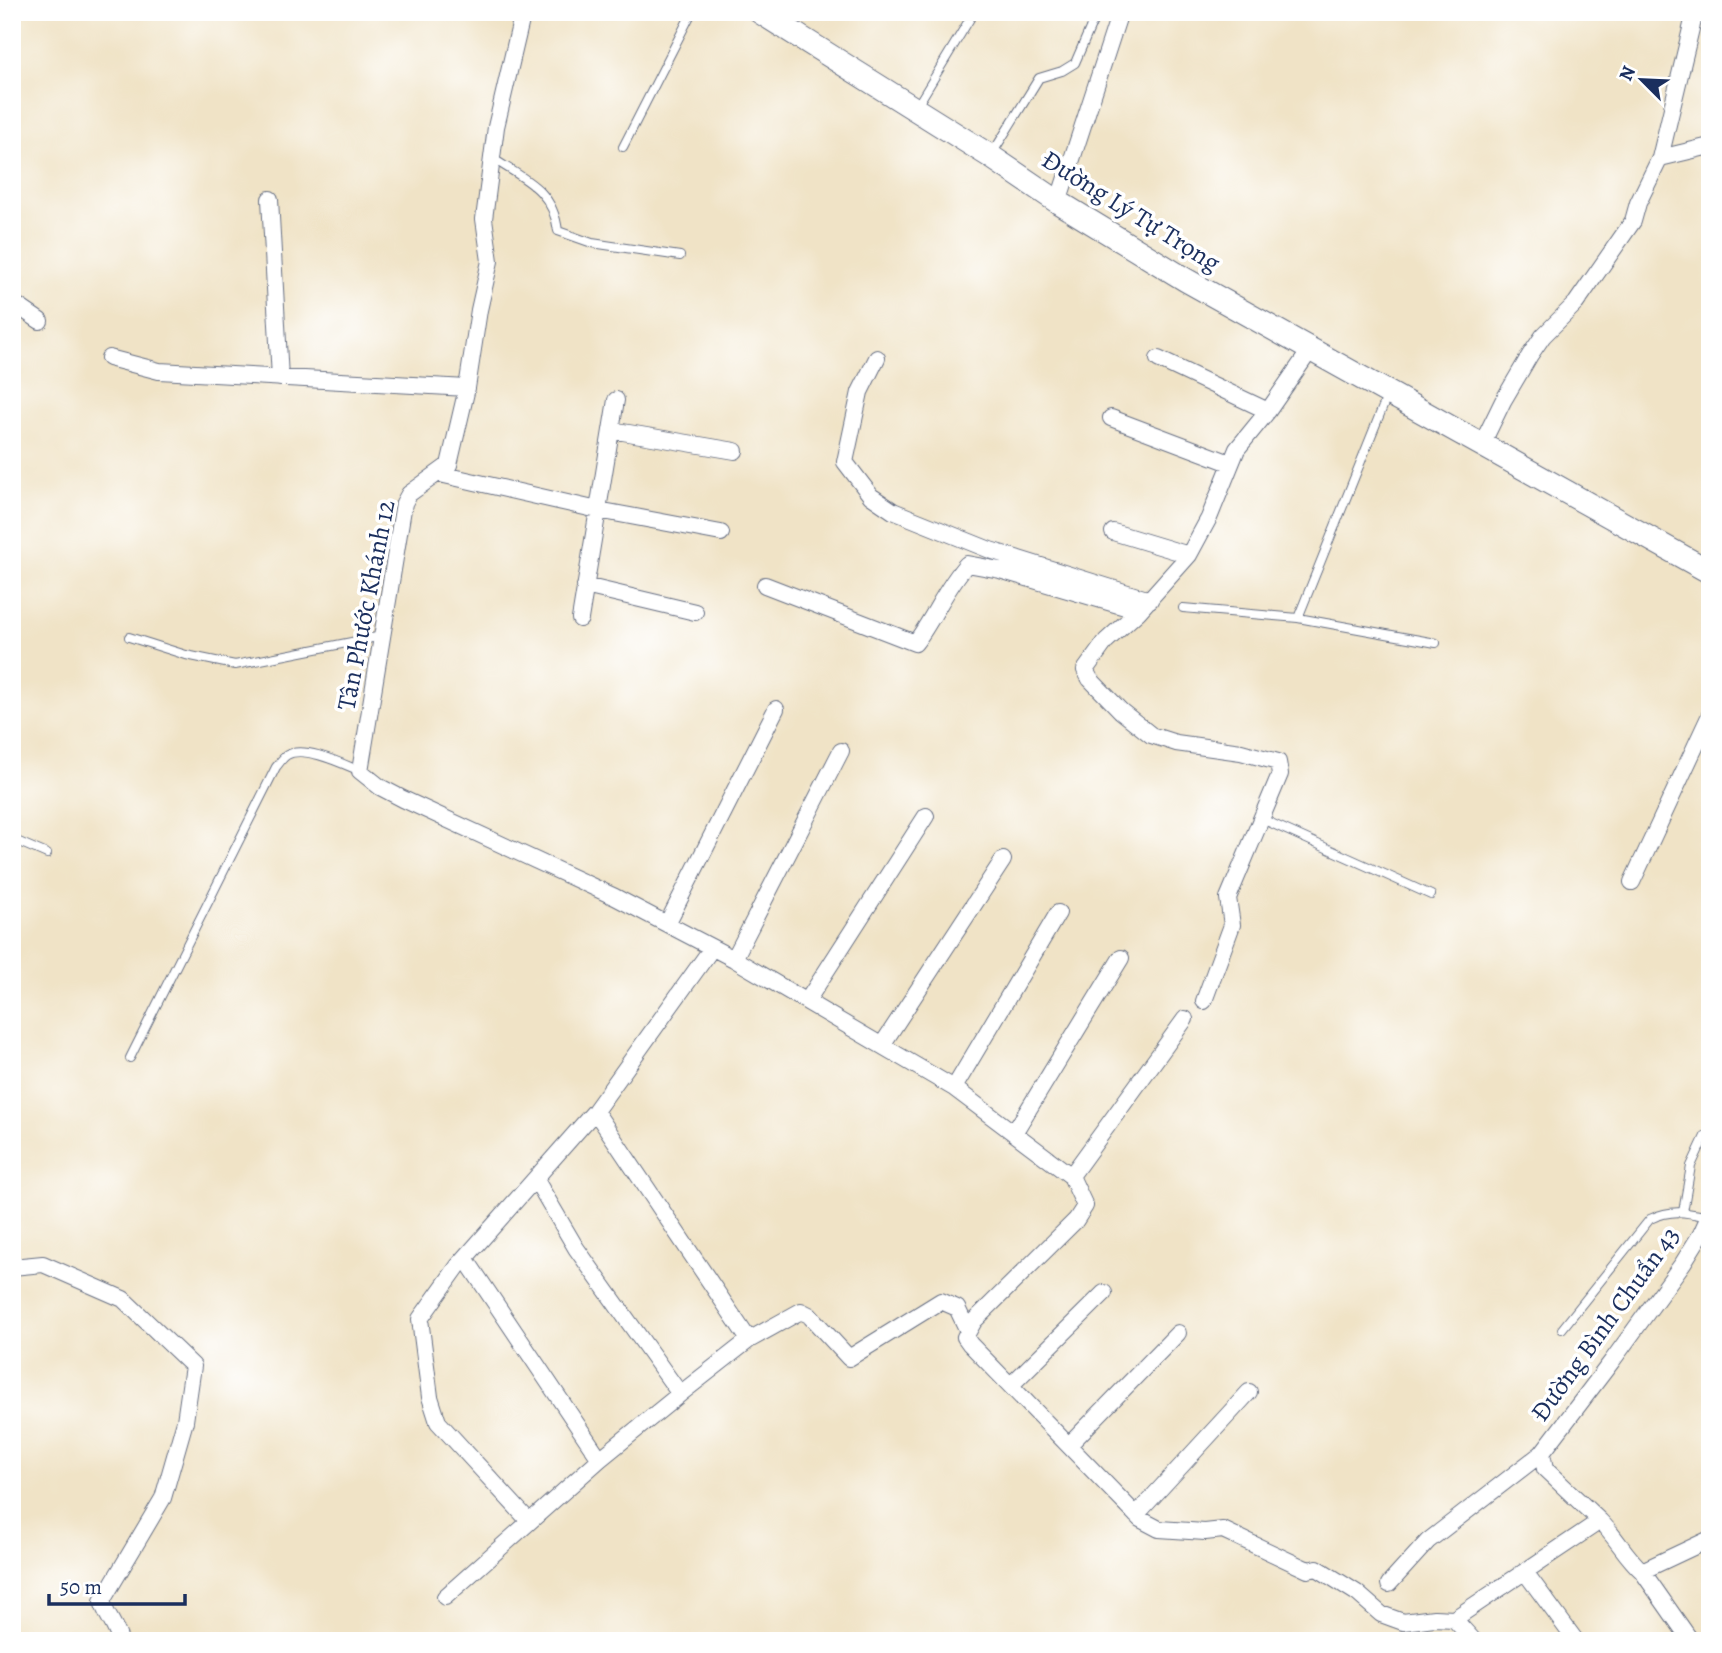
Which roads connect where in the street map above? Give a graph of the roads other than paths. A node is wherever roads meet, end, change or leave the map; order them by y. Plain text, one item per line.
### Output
1 (523, 12) edge
2 (692, 12) edge
3 (760, 12) edge
4 (974, 12) edge
5 (1097, 12) edge
6 (1120, 12) edge
7 (1695, 12) edge
8 (915, 109) junction
9 (1710, 146) edge
10 (623, 148) dead end
11 (990, 156) junction
12 (492, 158) junction
13 (1660, 158) junction
14 (270, 199) dead end
15 (1058, 202) junction
16 (680, 256) dead end
17 (12, 302) edge
18 (40, 321) dead end
19 (1311, 349) junction
20 (109, 358) dead end
21 (877, 358) dead end
22 (1158, 359) dead end
23 (280, 377) junction
24 (467, 388) junction
25 (1388, 394) junction
26 (617, 400) dead end
27 (1268, 411) junction
28 (1111, 418) dead end
29 (611, 430) junction
30 (1482, 444) junction
31 (735, 451) dead end
32 (1230, 463) junction
33 (440, 474) junction
34 (598, 510) junction
35 (1113, 532) dead end
36 (721, 533) dead end
37 (1189, 555) junction
38 (1710, 572) edge
39 (765, 585) dead end
40 (585, 586) junction
41 (1144, 605) junction
42 (1183, 608) dead end
43 (695, 612) dead end
44 (580, 618) dead end
45 (1298, 618) junction
46 (384, 635) junction
47 (129, 636) dead end
48 (1436, 643) dead end
49 (776, 709) dead end
50 (1710, 715) edge
51 (841, 751) dead end
52 (360, 771) junction
53 (926, 816) dead end
54 (1262, 819) junction
55 (12, 839) edge
56 (47, 854) dead end
57 (1003, 860) dead end
58 (1632, 882) dead end
59 (1431, 895) dead end
60 (1058, 913) dead end
61 (667, 925) junction
62 (712, 947) junction
63 (1121, 958) dead end
64 (734, 959) junction
65 (807, 1001) junction
66 (1204, 1001) dead end
67 (1185, 1019) dead end
68 (882, 1045) junction
69 (130, 1058) dead end
70 (954, 1087) junction
71 (595, 1111) junction
72 (1014, 1133) junction
73 (1705, 1136) dead end
74 (1070, 1176) junction
75 (536, 1180) junction
76 (1683, 1212) junction
77 (1709, 1216) edge
78 (465, 1258) junction
79 (12, 1267) edge
80 (1104, 1293) dead end
81 (1562, 1329) dead end
82 (968, 1331) junction
83 (1178, 1334) dead end
84 (749, 1340) junction
85 (1011, 1385) junction
86 (1249, 1392) dead end
87 (680, 1394) junction
88 (1069, 1445) junction
89 (1542, 1452) junction
90 (600, 1458) junction
91 (1136, 1515) junction
92 (529, 1521) junction
93 (1600, 1521) junction
94 (1710, 1539) edge
95 (1642, 1571) junction
96 (1525, 1572) junction
97 (1389, 1584) dead end
98 (445, 1597) dead end
99 (1454, 1619) junction
100 (120, 1641) edge
101 (1474, 1641) edge
102 (1576, 1641) edge
103 (1691, 1641) edge

1 - 12 street
2 - 10 lane
3 - 8 main road, Đường Lý Tự Trọng
4 - 8 lane
5 - 11 lane
6 - 15 street
7 - 13 street
8 - 11 main road, Đường Lý Tự Trọng
9 - 13 street
11 - 15 main road, Đường Lý Tự Trọng
12 - 16 lane
12 - 24 street
13 - 30 street
14 - 23 street
15 - 19 main road, Đường Lý Tự Trọng
17 - 18 street
19 - 25 main road, Đường Lý Tự Trọng
19 - 27 street
20 - 23 street
21 - 41 street
22 - 27 street
23 - 24 street
24 - 33 street
25 - 30 main road, Đường Lý Tự Trọng
25 - 45 lane
26 - 29 street
27 - 32 street
28 - 32 street
29 - 31 street
29 - 34 street
30 - 38 main road, Đường Lý Tự Trọng
32 - 37 street
33 - 34 street
33 - 46 street, Tân Phước Khánh 12
34 - 36 street
34 - 40 street
35 - 37 street
37 - 41 street
39 - 41 street
40 - 43 street
40 - 44 street
41 - 54 street
42 - 45 lane
45 - 48 lane
46 - 47 lane
46 - 52 street, Tân Phước Khánh 12
49 - 61 street
50 - 58 street
51 - 64 street
52 - 61 street
52 - 69 lane
53 - 65 street
54 - 59 lane
54 - 66 street
55 - 56 lane
57 - 68 street
60 - 70 street
61 - 62 street
62 - 64 street
62 - 71 street
63 - 72 street
64 - 65 street
65 - 68 street
67 - 74 street
68 - 70 street
70 - 72 street
71 - 75 street
71 - 84 street
72 - 74 street
73 - 76 lane
74 - 82 street
75 - 78 street
75 - 87 street
76 - 77 lane
76 - 81 lane
77 - 89 street, Đường Bình Chuẩn 43
78 - 90 street
78 - 92 street
79 - 100 street
80 - 85 street
82 - 84 street
82 - 85 street
83 - 88 street
84 - 87 street
85 - 88 street
86 - 91 street
87 - 90 street
88 - 91 street
89 - 93 street, Đường Bình Chuẩn 43
89 - 97 street
90 - 92 street
91 - 99 street
92 - 98 street
93 - 95 street, Đường Bình Chuẩn 43
93 - 96 street
94 - 95 street
95 - 103 street, Đường Bình Chuẩn 43
96 - 99 street
96 - 102 street
99 - 101 street

